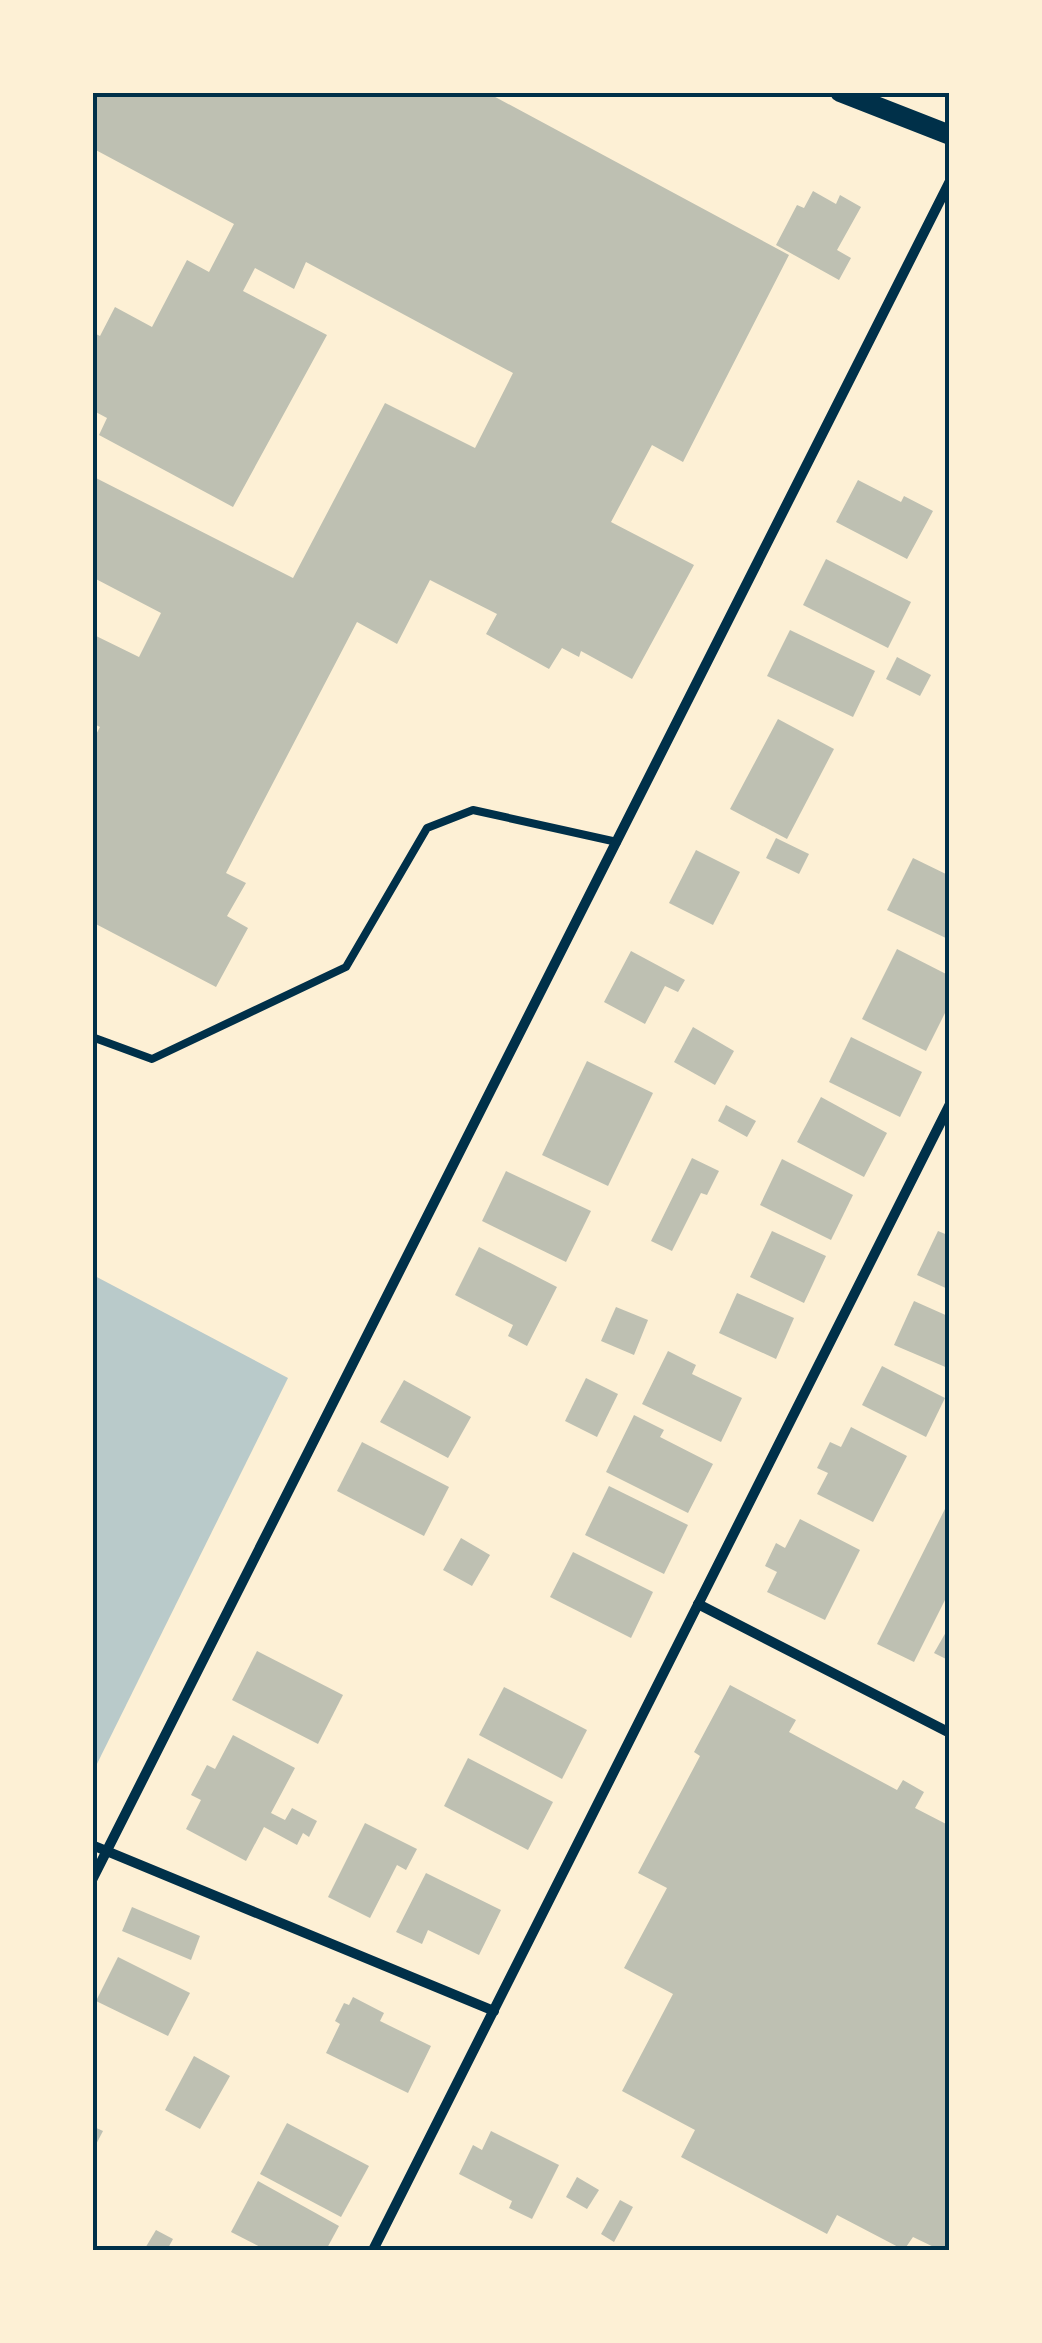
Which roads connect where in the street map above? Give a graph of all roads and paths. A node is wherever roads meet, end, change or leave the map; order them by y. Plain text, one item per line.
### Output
1 (840, 92) edge
2 (950, 135) edge
3 (950, 181) edge
4 (617, 842) junction
5 (92, 1037) edge
6 (950, 1104) edge
7 (698, 1604) junction
8 (950, 1733) edge
9 (92, 1845) edge
10 (107, 1851) junction
11 (92, 1880) edge
12 (494, 2011) junction
13 (373, 2250) edge

1 - 2 main road
3 - 4 street
4 - 5 lane
4 - 10 street
6 - 7 street
7 - 8 street
7 - 12 street
9 - 10 street
10 - 11 street
10 - 12 street
12 - 13 street

